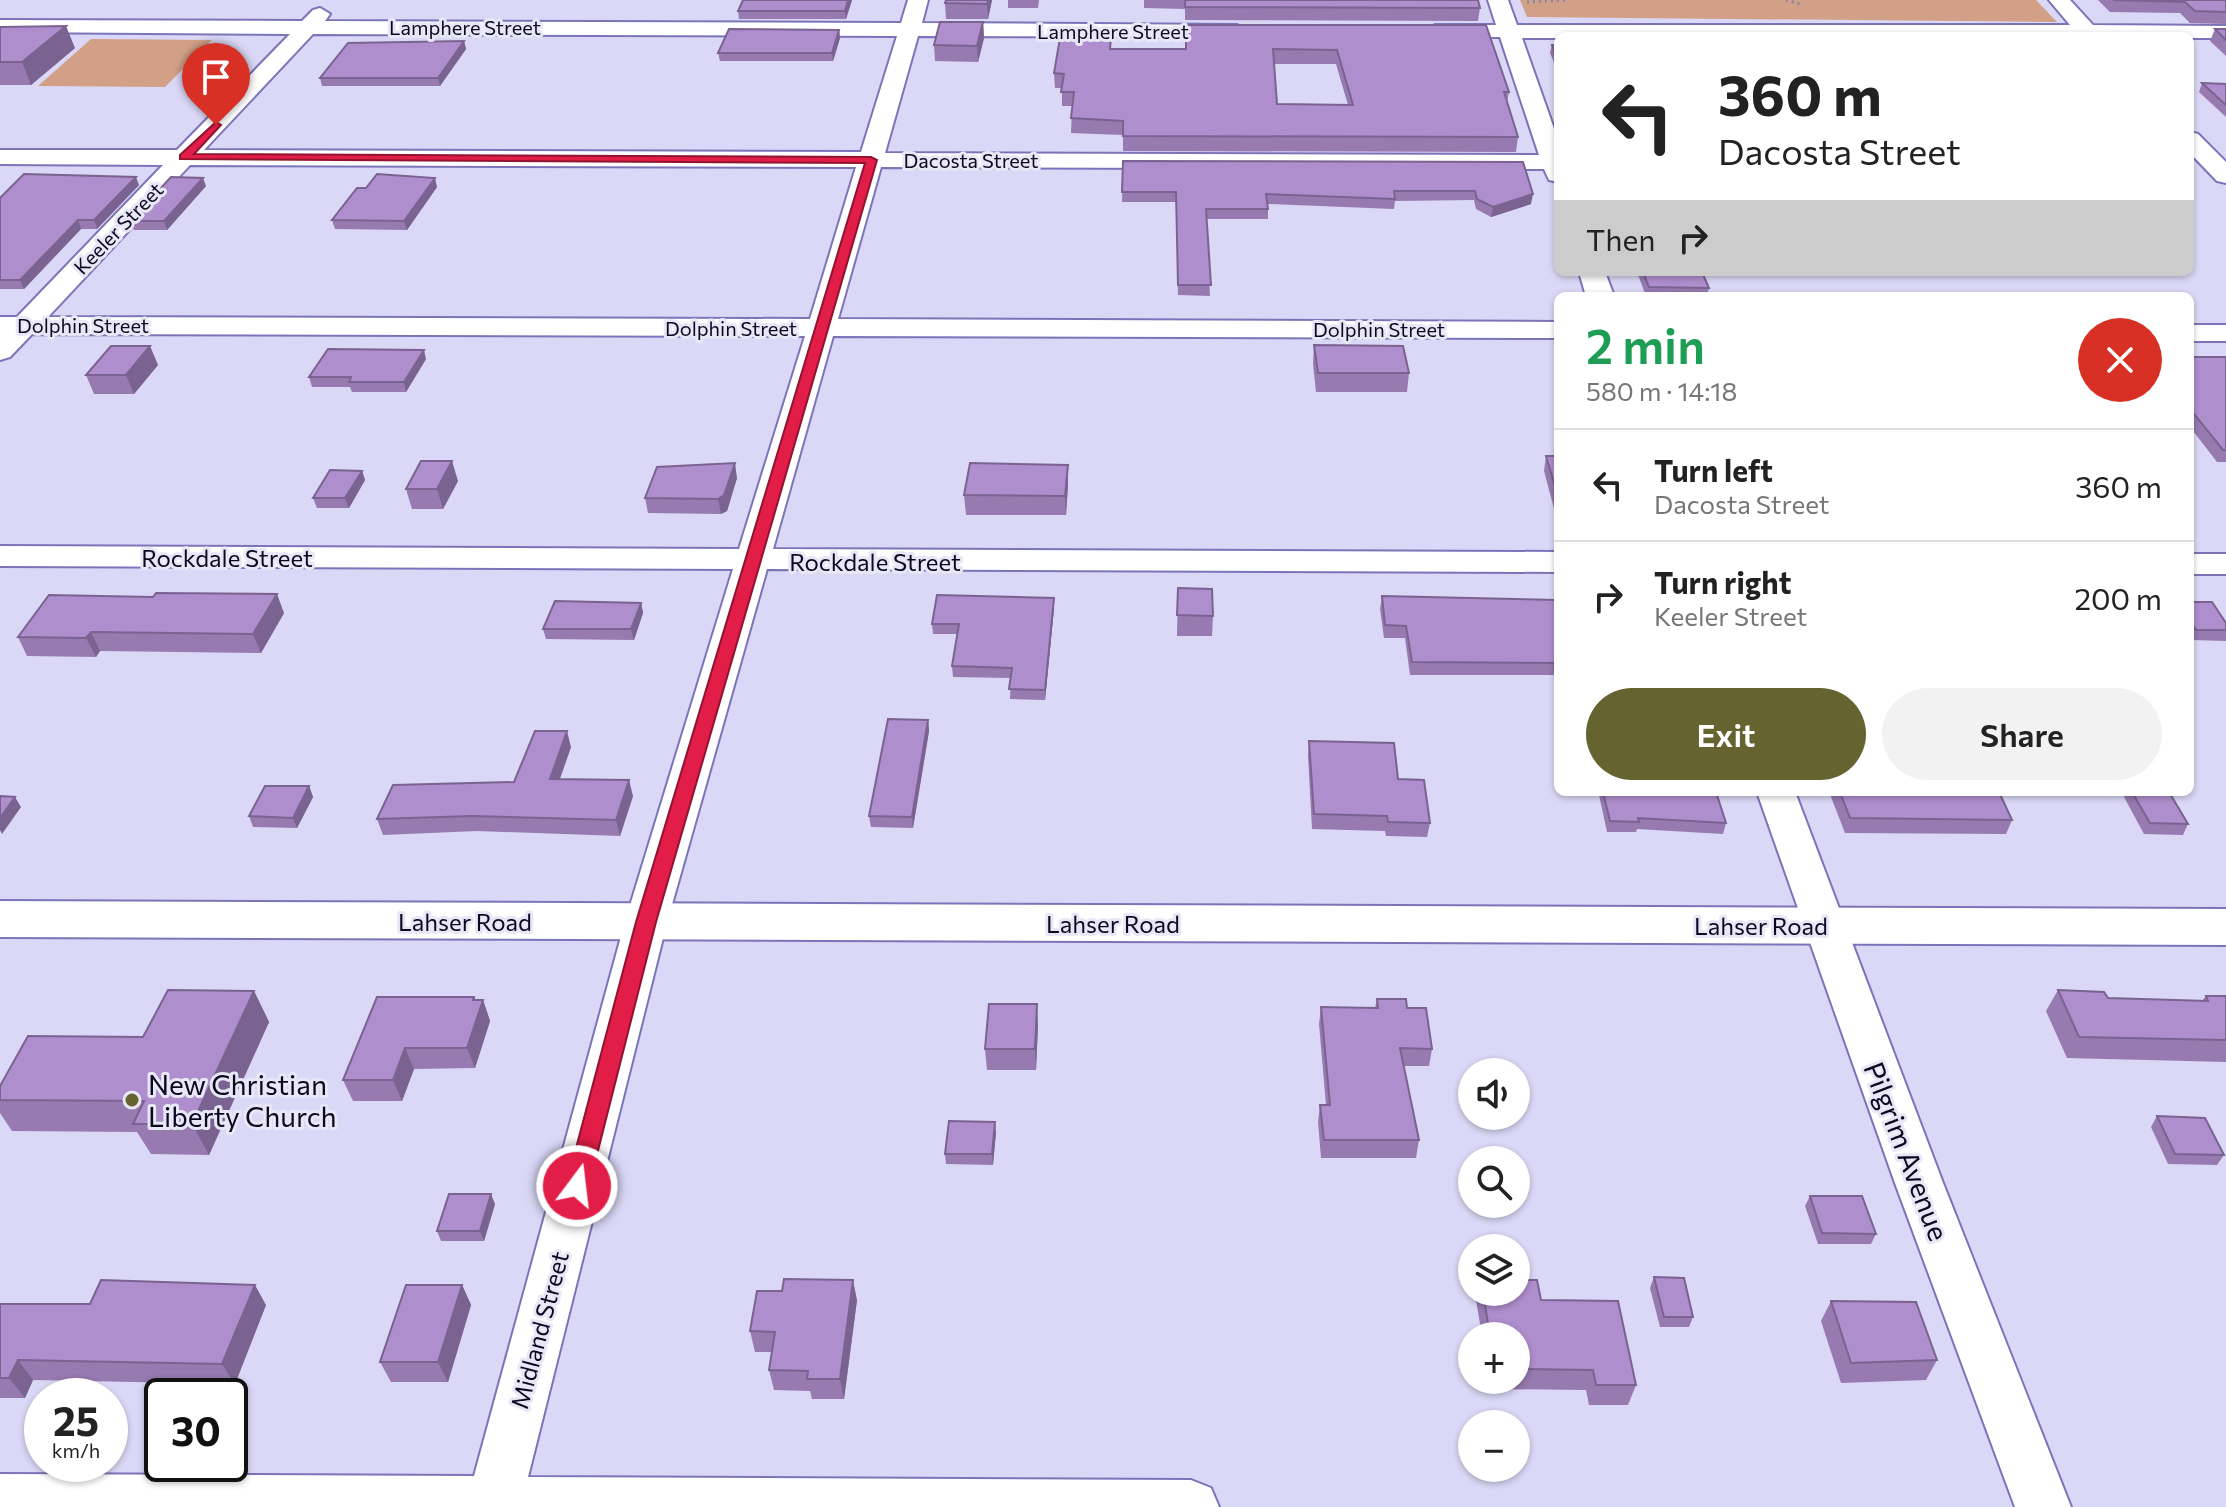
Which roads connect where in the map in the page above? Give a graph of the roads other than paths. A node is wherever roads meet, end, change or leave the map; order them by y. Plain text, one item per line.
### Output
1 (334, 0) edge
2 (2059, 0) edge
3 (1498, 1) edge
4 (914, 15) edge
5 (0, 26) edge
6 (309, 26) junction
7 (1253, 31) edge
8 (1411, 31) edge
9 (1508, 31) junction
10 (1702, 32) edge
11 (2088, 32) edge
12 (2194, 32) edge
13 (2226, 32) edge
14 (2194, 145) edge
15 (0, 157) edge
16 (185, 157) junction
17 (1554, 159) edge
18 (871, 160) junction
19 (1554, 167) edge
20 (2210, 167) edge
21 (13, 325) edge
22 (821, 328) junction
23 (1554, 330) edge
24 (2194, 333) edge
25 (2226, 333) edge
26 (0, 351) edge
27 (0, 556) edge
28 (751, 561) junction
29 (1554, 562) edge
30 (2194, 564) edge
31 (2226, 564) edge
32 (1777, 796) edge
33 (0, 919) edge
34 (646, 922) junction
35 (1823, 926) junction
36 (2226, 927) edge
37 (0, 1501) edge
38 (493, 1505) edge
39 (1191, 1507) edge
40 (2043, 1507) edge

1 - 6 street, Keeler Street
2 - 11 street
3 - 9 street
4 - 6 street, Lamphere Street
4 - 7 street, Lamphere Street
4 - 18 street, Midland Street
5 - 6 street, Lamphere Street
6 - 16 street, Keeler Street
8 - 9 street
9 - 10 street
9 - 17 street
12 - 13 street
14 - 20 street
15 - 16 street, Dacosta Street
16 - 18 street, Dacosta Street
16 - 21 street, Keeler Street
18 - 19 street, Dacosta Street
18 - 22 street, Midland Street
21 - 22 street, Dolphin Street
21 - 26 street, Keeler Street
22 - 23 street, Dolphin Street
22 - 28 street, Midland Street
24 - 25 street
27 - 28 street, Rockdale Street
28 - 29 street, Rockdale Street
28 - 34 street, Midland Street
30 - 31 street
32 - 35 street, Pilgrim Avenue
33 - 34 main road, Lahser Road
34 - 35 main road, Lahser Road
34 - 38 street, Midland Street
35 - 36 main road, Lahser Road
35 - 40 street, Pilgrim Avenue
37 - 38 street
38 - 39 street

